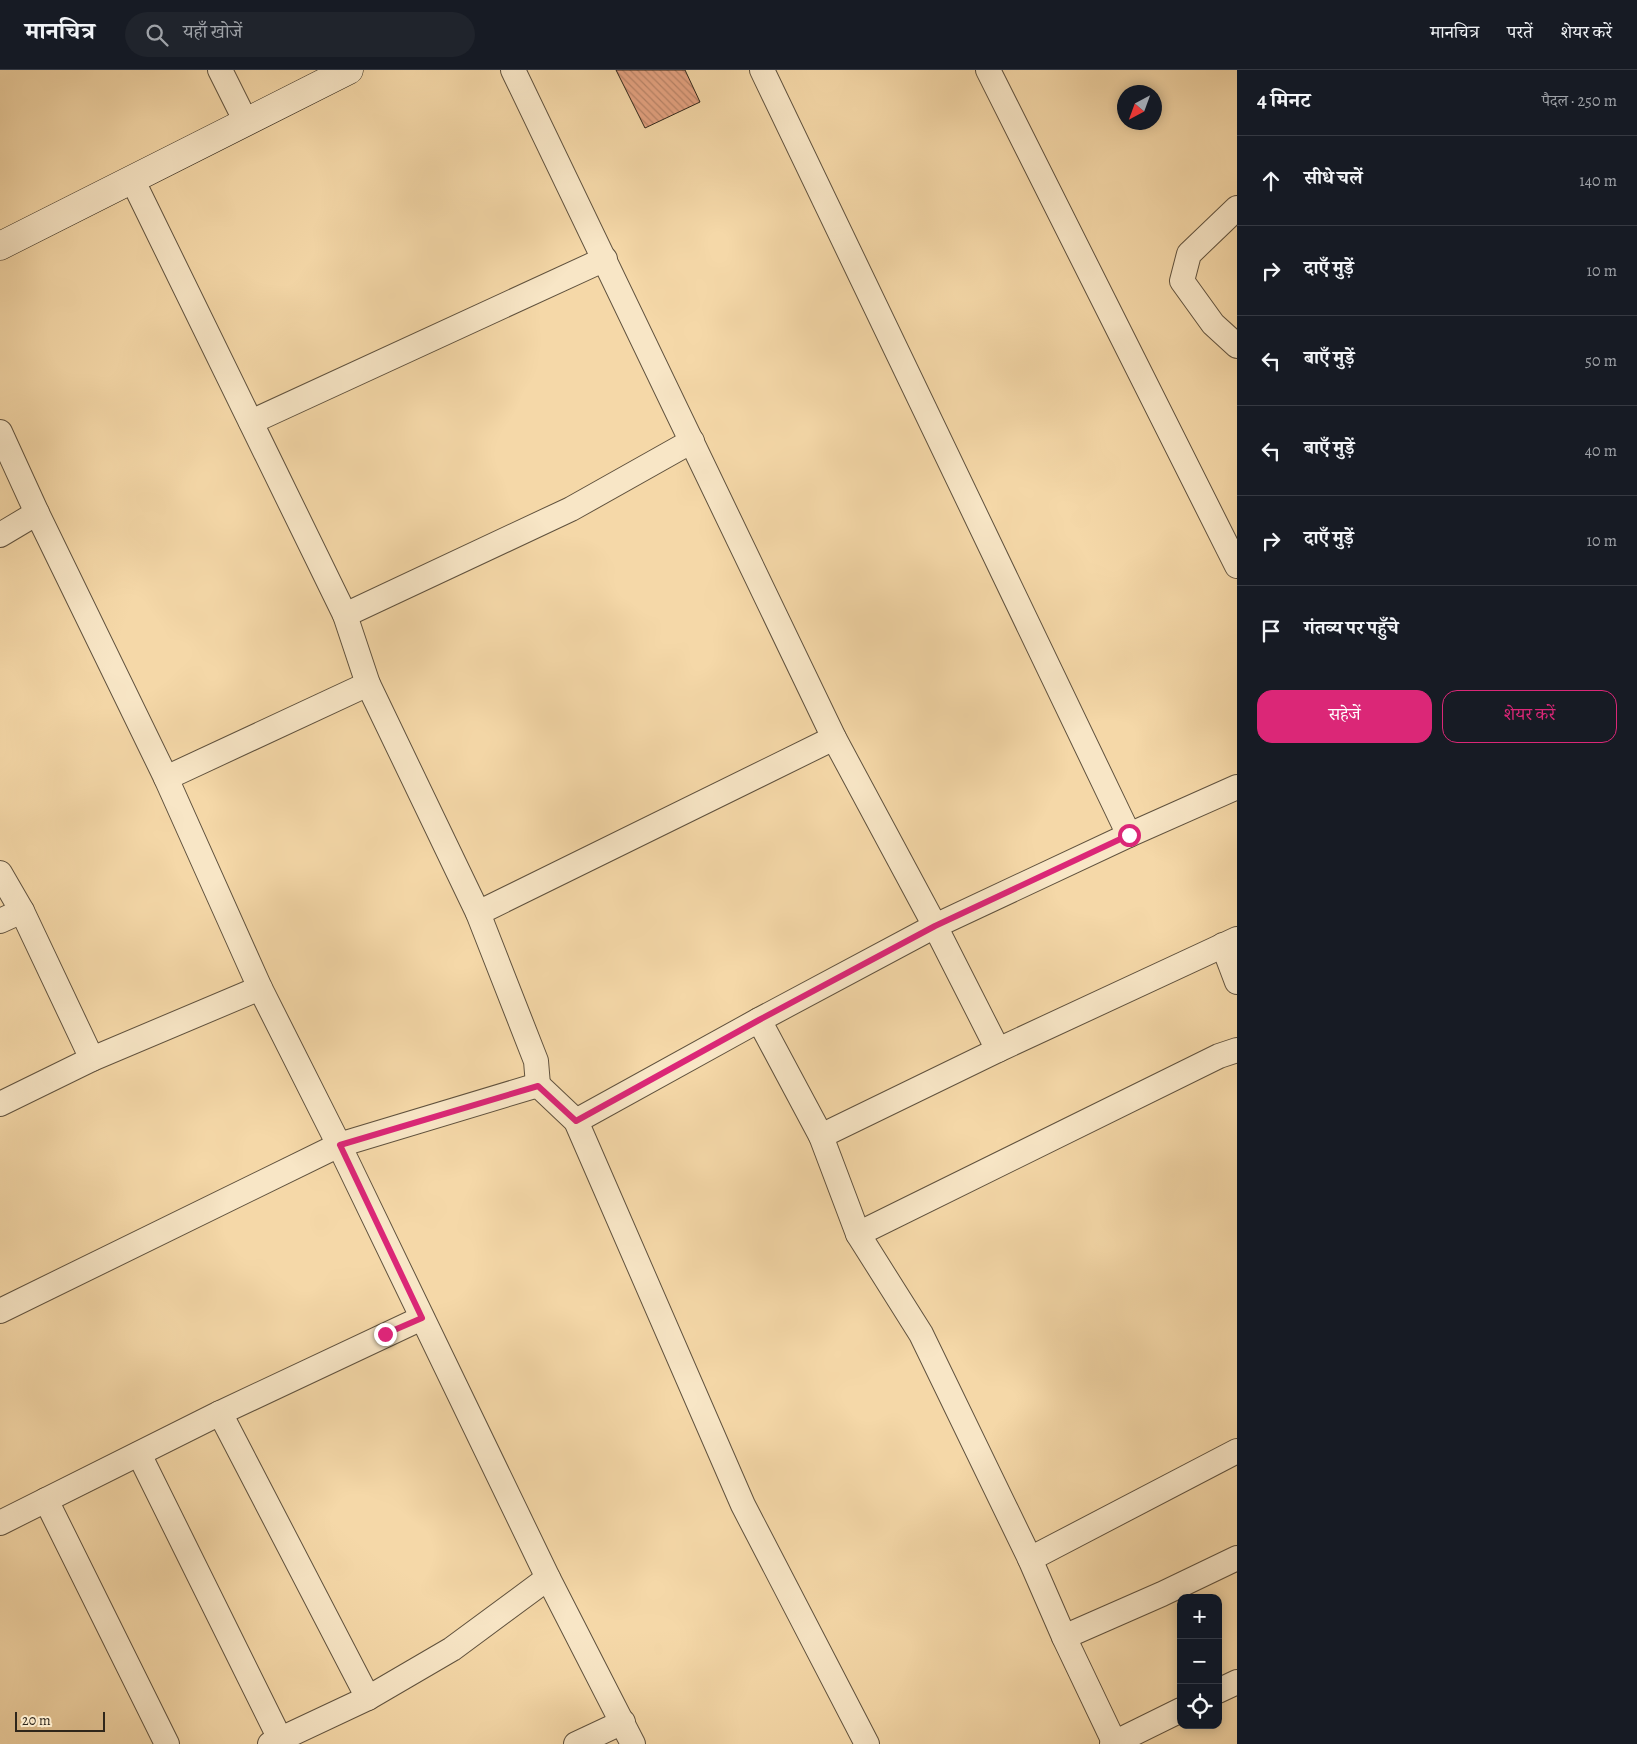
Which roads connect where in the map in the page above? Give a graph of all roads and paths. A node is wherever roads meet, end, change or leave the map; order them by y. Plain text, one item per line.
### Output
1 (220, 70) edge
2 (349, 70) edge
3 (513, 70) edge
4 (762, 70) edge
5 (988, 70) edge
6 (246, 122) junction
7 (132, 179) junction
8 (1237, 208) edge
9 (0, 246) edge
10 (605, 259) junction
11 (1237, 346) edge
12 (251, 422) junction
13 (0, 432) edge
14 (692, 442) junction
15 (37, 514) junction
16 (0, 536) edge
17 (1237, 566) edge
18 (345, 615) junction
19 (368, 684) junction
20 (834, 738) junction
21 (166, 778) junction
22 (1237, 786) edge
23 (1129, 835) junction
24 (0, 873) edge
25 (22, 911) junction
26 (478, 913) junction
27 (0, 921) edge
28 (935, 926) junction
29 (1230, 942) edge
30 (1237, 982) edge
31 (260, 988) junction
32 (759, 1020) junction
33 (998, 1050) junction
34 (1237, 1050) edge
35 (92, 1059) junction
36 (538, 1086) junction
37 (0, 1104) edge
38 (576, 1121) junction
39 (821, 1136) junction
40 (340, 1145) junction
41 (858, 1234) junction
42 (0, 1311) edge
43 (422, 1318) junction
44 (220, 1413) junction
45 (1237, 1451) edge
46 (139, 1454) junction
47 (46, 1500) junction
48 (0, 1523) edge
49 (1237, 1558) edge
50 (1030, 1559) junction
51 (548, 1578) junction
52 (1064, 1637) junction
53 (1237, 1682) edge
54 (1222, 1689) edge
55 (368, 1698) junction
56 (1177, 1712) edge
57 (623, 1722) junction
58 (275, 1742) edge
59 (167, 1744) edge
60 (576, 1744) edge
61 (634, 1744) edge
62 (867, 1744) edge
63 (1114, 1744) edge

1 - 6 street
2 - 6 street
3 - 10 street
4 - 23 street
5 - 17 street
6 - 7 street
7 - 9 street
7 - 12 street
8 - 11 street
10 - 12 street
10 - 14 street
12 - 18 street
13 - 15 street
14 - 18 street
14 - 20 street
15 - 16 street
15 - 21 street
18 - 19 street
19 - 21 street
19 - 26 street
20 - 26 street
20 - 28 street
21 - 31 street
22 - 23 street
23 - 28 street
24 - 25 street
25 - 27 street
25 - 35 street
26 - 36 street
28 - 32 street
28 - 33 street
29 - 30 street
29 - 33 street
31 - 35 street
31 - 40 street
32 - 38 street
32 - 39 street
33 - 39 street
34 - 41 street
35 - 37 street
36 - 38 street
36 - 40 street
38 - 62 street
39 - 41 street
40 - 42 street
40 - 43 street
41 - 50 street
43 - 44 street
43 - 51 street
44 - 46 street
44 - 55 street
45 - 50 street
46 - 47 street
46 - 58 street
47 - 48 street
47 - 59 street
49 - 52 street
50 - 52 street
51 - 55 street
51 - 57 street
52 - 63 street
53 - 54 street
55 - 58 street
56 - 63 street
57 - 60 street
57 - 61 street

